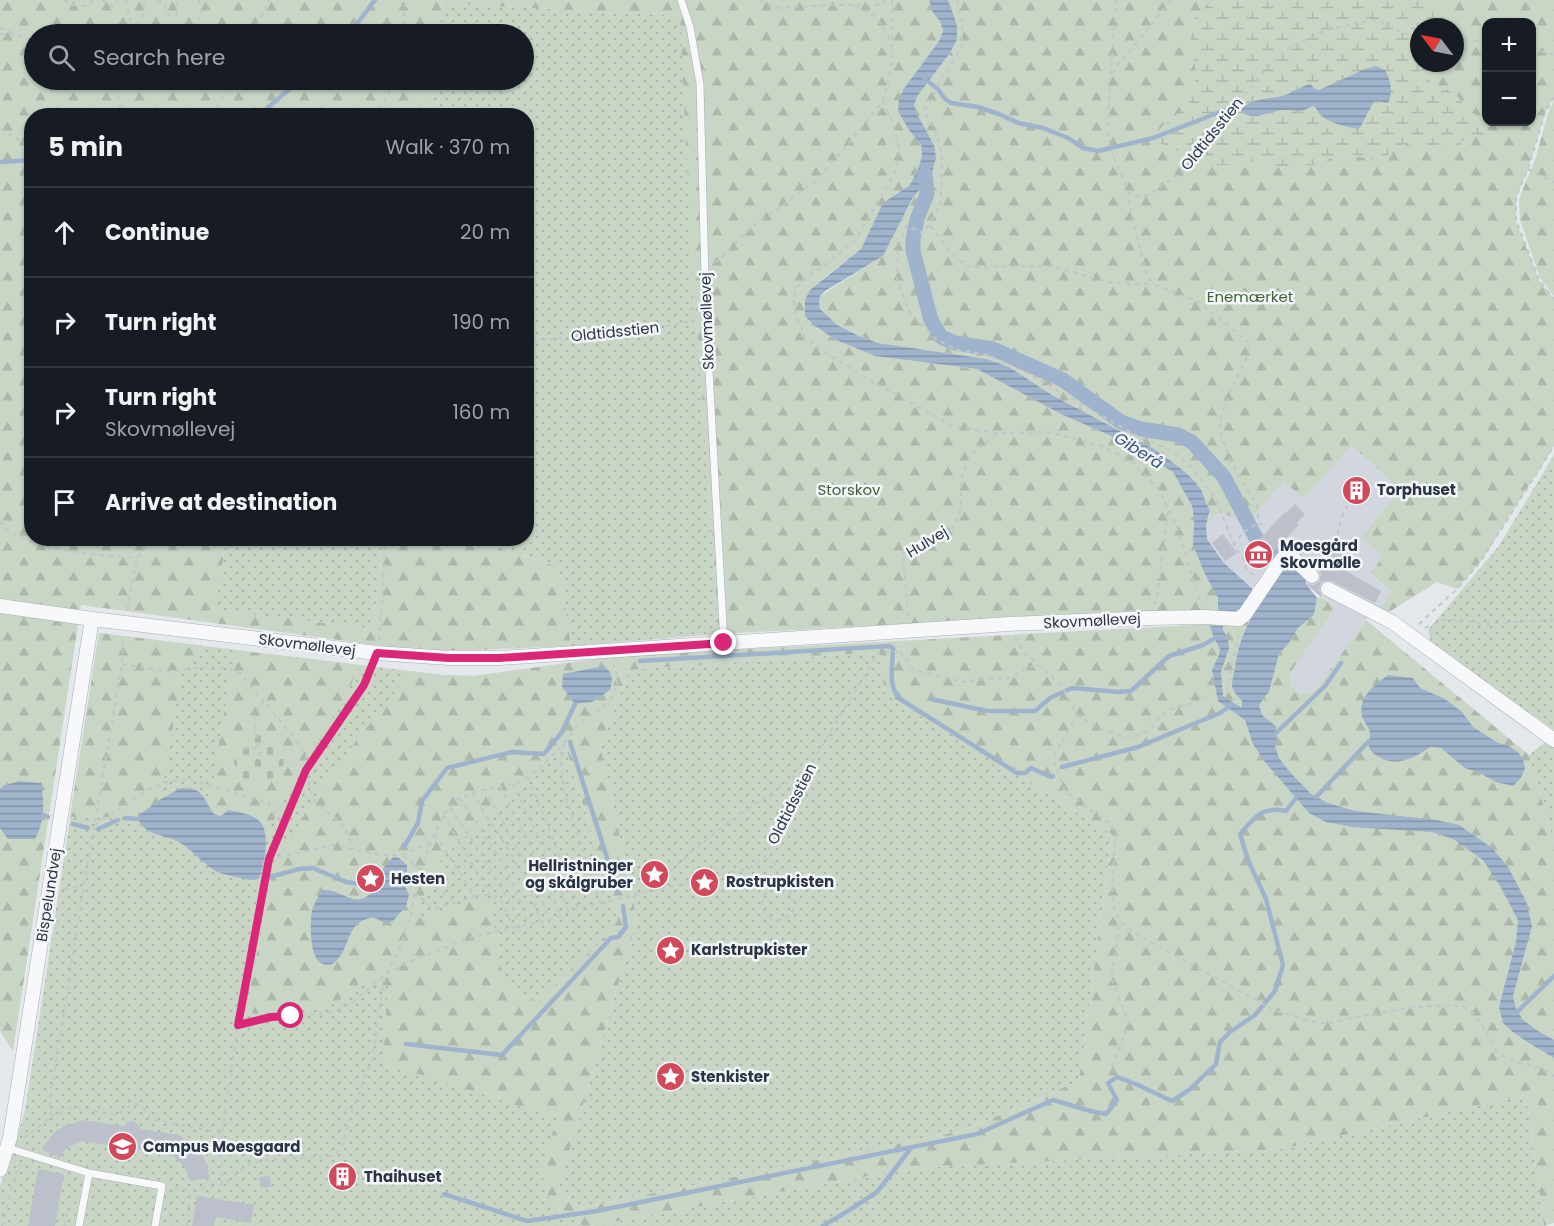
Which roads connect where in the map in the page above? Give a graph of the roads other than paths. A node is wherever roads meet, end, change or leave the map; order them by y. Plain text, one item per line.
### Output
1 (681, 0) edge
2 (1311, 575) road end
3 (1328, 589) dead end
4 (0, 606) edge
5 (92, 619) junction
6 (724, 643) junction
7 (1554, 740) edge
8 (8, 1148) junction
9 (0, 1170) edge
10 (89, 1173) junction
11 (80, 1226) edge
12 (155, 1226) edge

1 - 6 lane, Skovmøllevej
2 - 6 street, Skovmøllevej
3 - 7 street
4 - 5 street, Skovmøllevej
5 - 6 street, Skovmøllevej
5 - 8 street, Bispelundvej
8 - 9 street, Bispelundvej
8 - 10 lane
10 - 11 lane
10 - 12 lane

